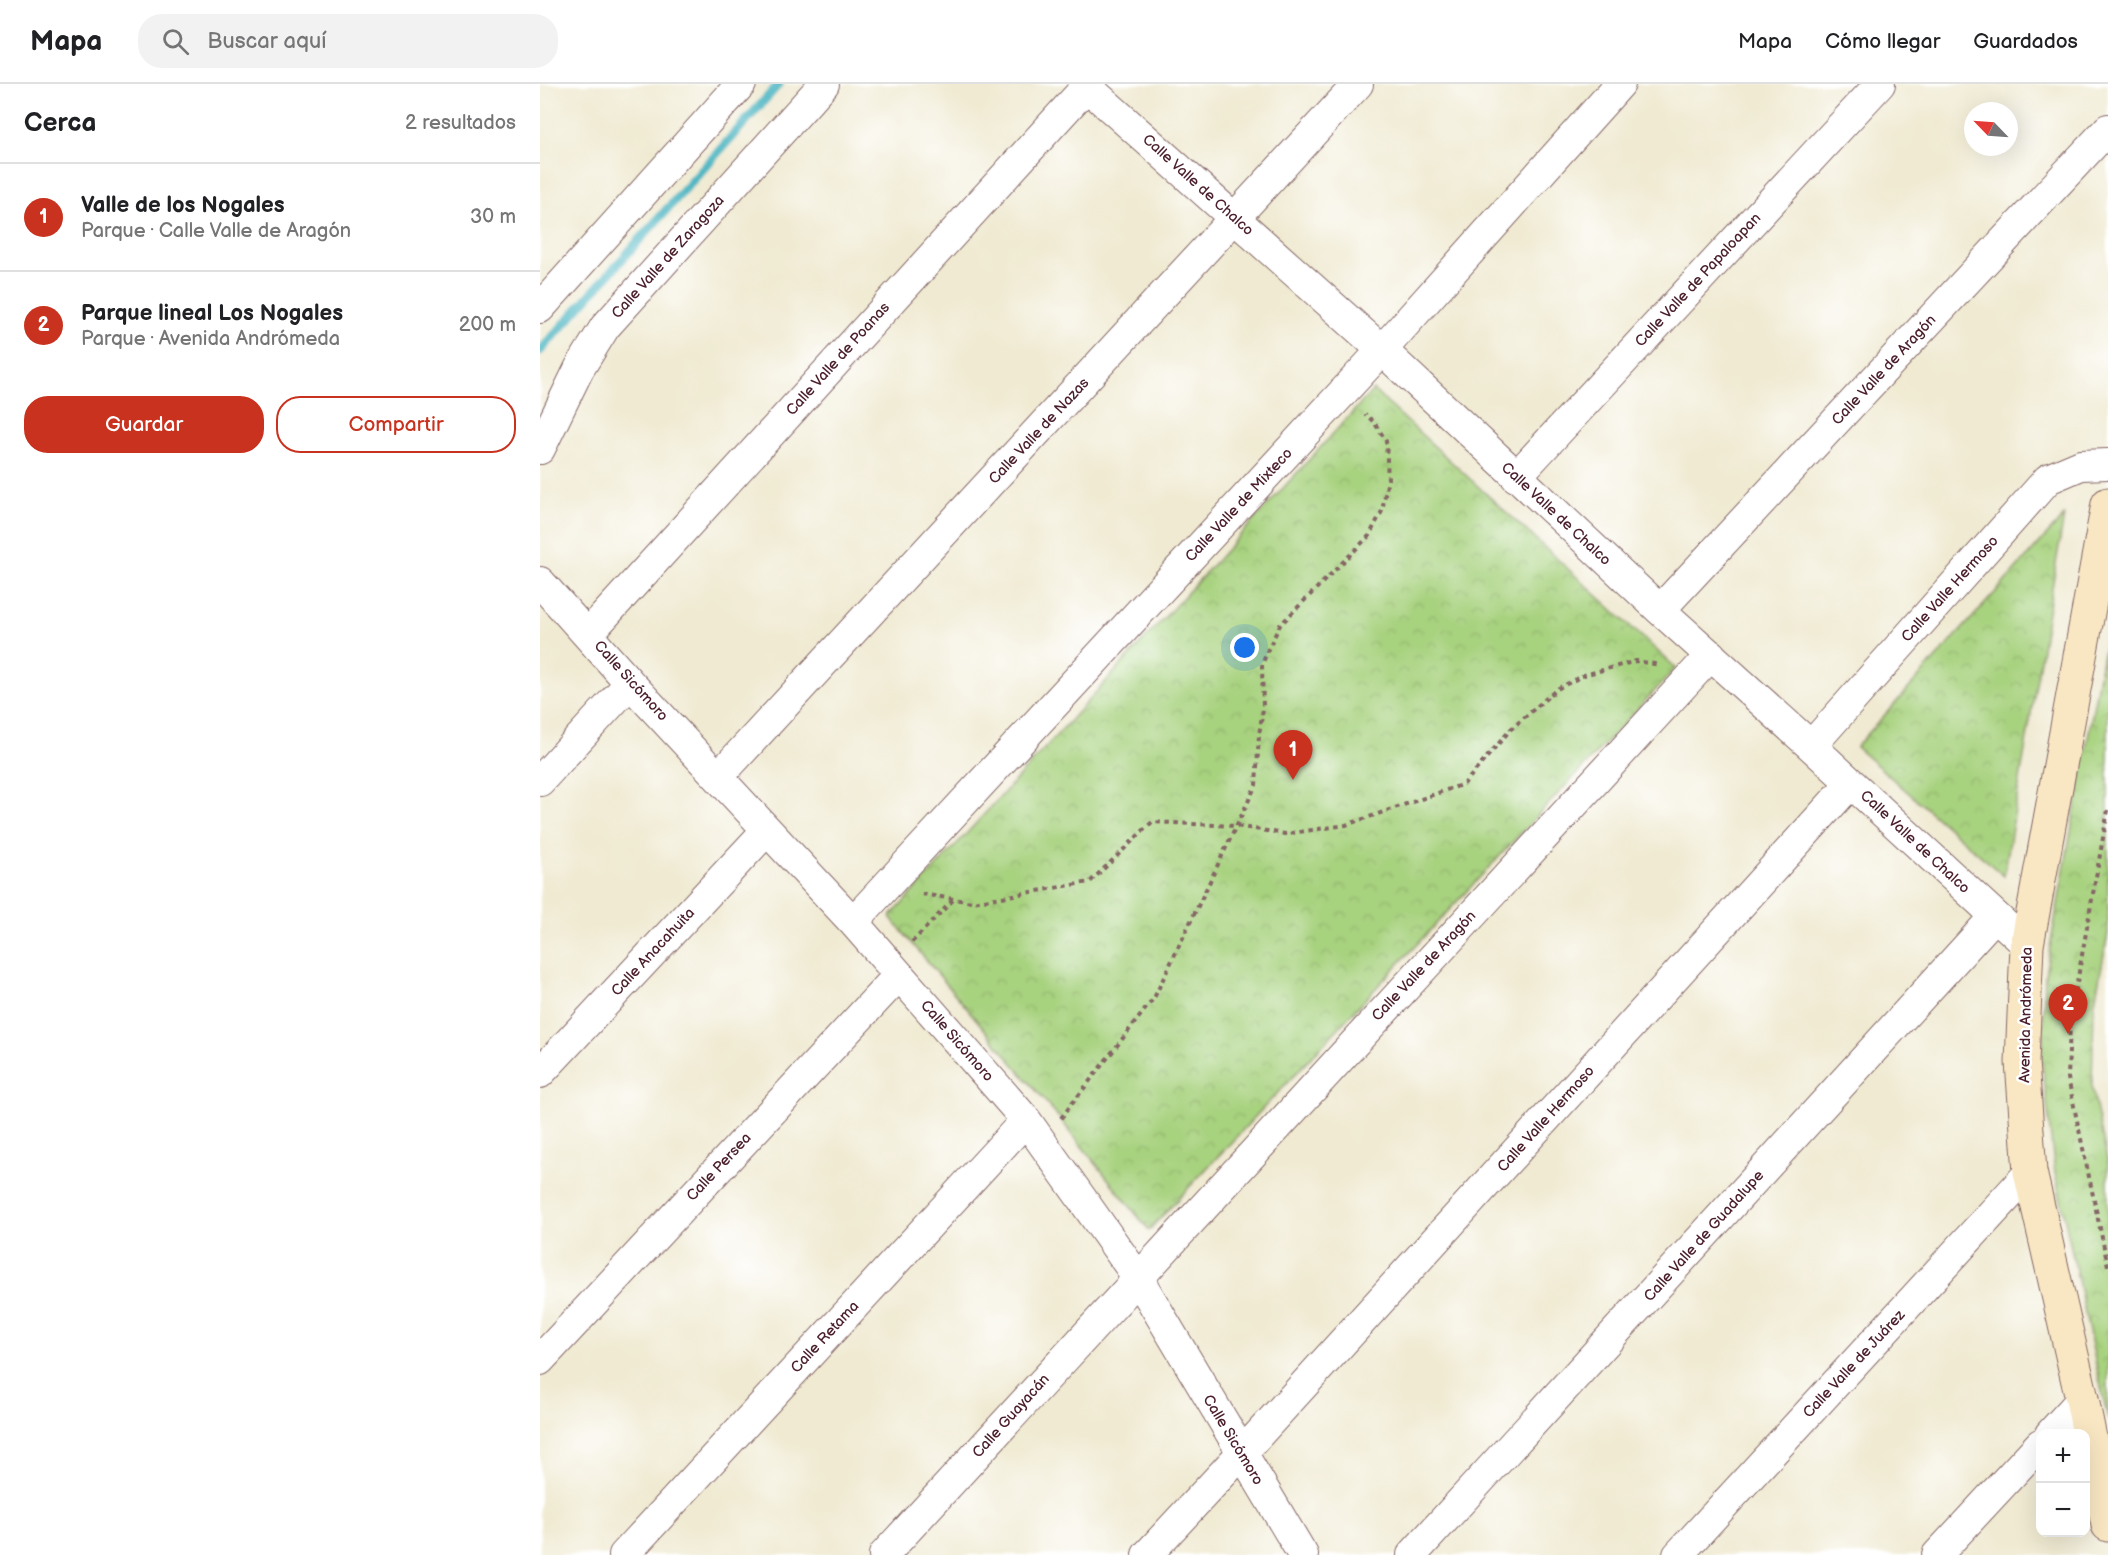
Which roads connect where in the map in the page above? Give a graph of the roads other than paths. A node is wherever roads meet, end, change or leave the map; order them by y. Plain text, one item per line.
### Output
1 (741, 84) edge
2 (824, 84) edge
3 (1358, 84) edge
4 (1620, 84) edge
5 (1880, 84) edge
6 (1087, 85) edge
7 (2108, 129) edge
8 (1236, 218) junction
9 (540, 308) edge
10 (1382, 350) junction
11 (540, 448) edge
12 (2108, 464) edge
13 (1516, 477) junction
14 (2108, 504) edge
15 (540, 582) edge
16 (1660, 610) junction
17 (588, 634) junction
18 (1711, 655) junction
19 (630, 683) junction
20 (1811, 746) junction
21 (719, 776) junction
22 (540, 781) edge
23 (1851, 783) junction
24 (767, 830) junction
25 (1995, 916) junction
26 (853, 922) junction
27 (2027, 945) junction
28 (899, 975) junction
29 (540, 1073) edge
30 (1039, 1115) junction
31 (2030, 1172) junction
32 (1138, 1278) junction
33 (540, 1360) edge
34 (2082, 1399) junction
35 (2055, 1429) edge
36 (2036, 1448) edge
37 (1242, 1454) junction
38 (2108, 1525) edge
39 (624, 1555) edge
40 (884, 1555) edge
41 (1147, 1555) edge
42 (1303, 1555) edge
43 (1412, 1555) edge
44 (1678, 1555) edge
45 (1937, 1555) edge

1 - 9 street
2 - 11 street, Calle Valle de Zaragoza
3 - 8 street, Calle Valle de Nazas
4 - 10 street, Calle Valle de Mixteco
5 - 13 street, Calle Valle de Papaloapan
6 - 8 street, Calle Valle de Chalco
6 - 17 street, Calle Valle de Poanas
7 - 16 street, Calle Valle de Aragón
8 - 10 street, Calle Valle de Chalco
8 - 21 street, Calle Valle de Nazas
10 - 13 street, Calle Valle de Chalco
10 - 26 street, Calle Valle de Mixteco
12 - 20 street, Calle Valle Hermoso
13 - 16 street, Calle Valle de Chalco
14 - 27 street, Avenida Andrómeda
15 - 17 street, Calle Sicómoro
16 - 18 street, Calle Valle de Chalco
17 - 19 street, Calle Sicómoro
18 - 20 street, Calle Valle de Chalco
18 - 32 street, Calle Valle de Aragón
19 - 21 street, Calle Sicómoro
19 - 22 street
20 - 23 street, Calle Valle de Chalco
21 - 24 street, Calle Sicómoro
23 - 25 street, Calle Valle de Chalco
23 - 37 street, Calle Valle Hermoso
24 - 26 street, Calle Sicómoro
24 - 29 street, Calle Anacahuita
25 - 27 street, Calle Valle de Chalco
25 - 43 street, Calle Valle de Guadalupe
26 - 28 street, Calle Sicómoro
27 - 31 street, Avenida Andrómeda
28 - 30 street, Calle Sicómoro
28 - 33 street, Calle Persea
30 - 32 street, Calle Sicómoro
30 - 39 street, Calle Retama
31 - 34 street, Avenida Andrómeda
31 - 44 street, Calle Valle de Juárez
32 - 37 street, Calle Sicómoro
32 - 40 street, Calle Guayacán
34 - 35 street
34 - 38 street, Avenida Andrómeda
36 - 45 street
37 - 41 street, Calle Valle Hermoso
37 - 42 street, Calle Sicómoro

